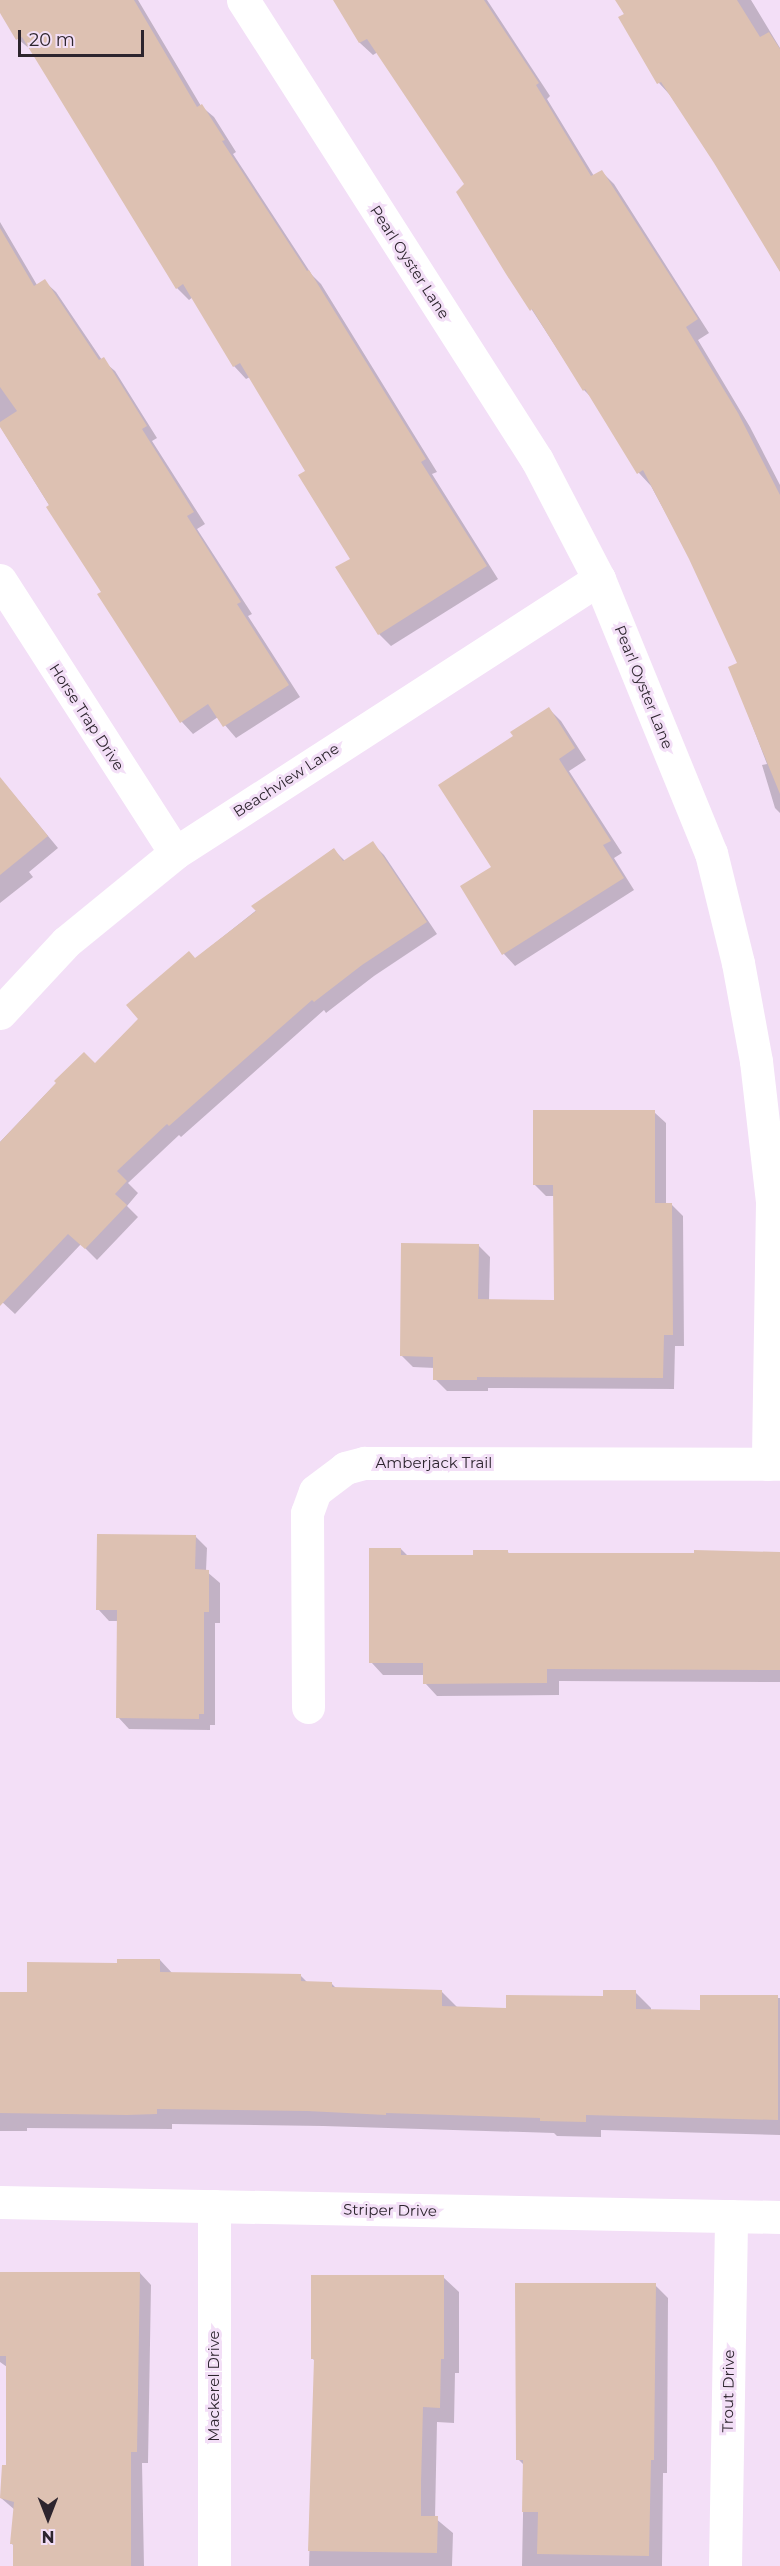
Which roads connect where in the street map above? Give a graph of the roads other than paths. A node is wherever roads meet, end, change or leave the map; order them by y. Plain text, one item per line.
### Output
1 (243, 0) edge
2 (599, 579) junction
3 (0, 580) edge
4 (175, 853) junction
5 (0, 1013) edge
6 (774, 1464) edge
7 (308, 1707) dead end
8 (0, 2202) edge
9 (214, 2206) junction
10 (731, 2216) junction
11 (780, 2217) edge
12 (214, 2566) edge
13 (725, 2566) edge

1 - 2 street, Pearl Oyster Lane
2 - 4 street, Beachview Lane
2 - 6 street, Pearl Oyster Lane
3 - 4 street, Horse Trap Drive
4 - 5 street, Beachview Lane
6 - 7 street, Amberjack Trail
8 - 9 street, Striper Drive
9 - 10 street, Striper Drive
9 - 12 street, Mackerel Drive
10 - 11 street, Striper Drive
10 - 13 street, Trout Drive

